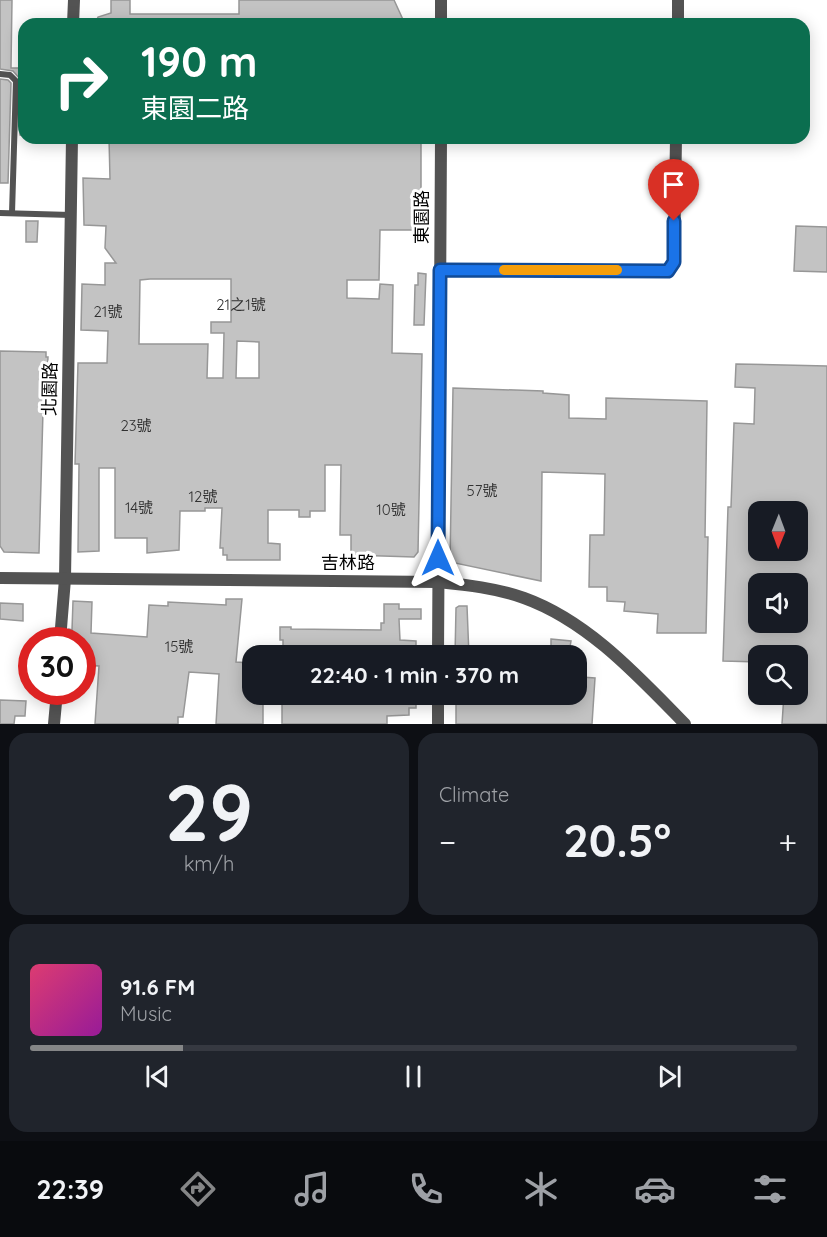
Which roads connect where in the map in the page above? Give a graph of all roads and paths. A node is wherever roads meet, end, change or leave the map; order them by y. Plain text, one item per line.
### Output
1 (74, 0) edge
2 (441, 0) edge
3 (678, 0) edge
4 (73, 18) edge
5 (441, 18) edge
6 (678, 18) edge
7 (0, 74) edge
8 (72, 144) edge
9 (441, 144) edge
10 (676, 144) edge
11 (0, 213) edge
12 (12, 213) junction
13 (71, 215) junction
14 (440, 270) junction
15 (0, 578) edge
16 (65, 579) junction
17 (438, 582) junction
18 (61, 627) edge
19 (438, 645) edge
20 (56, 705) edge
21 (438, 705) edge
22 (54, 724) edge
23 (438, 724) edge
24 (685, 724) edge

1 - 4 street
2 - 5 street
3 - 6 street
7 - 12 lane
8 - 13 street, 北園路
9 - 14 street, 東園路
10 - 14 street
11 - 12 lane
12 - 13 lane
13 - 16 street, 北園路
14 - 17 street, 東園路
15 - 16 street, 吉林路
16 - 17 street, 吉林路
16 - 18 street, 北園路
17 - 19 street, 東園路
17 - 24 street, 吉林路
20 - 22 street
21 - 23 street

